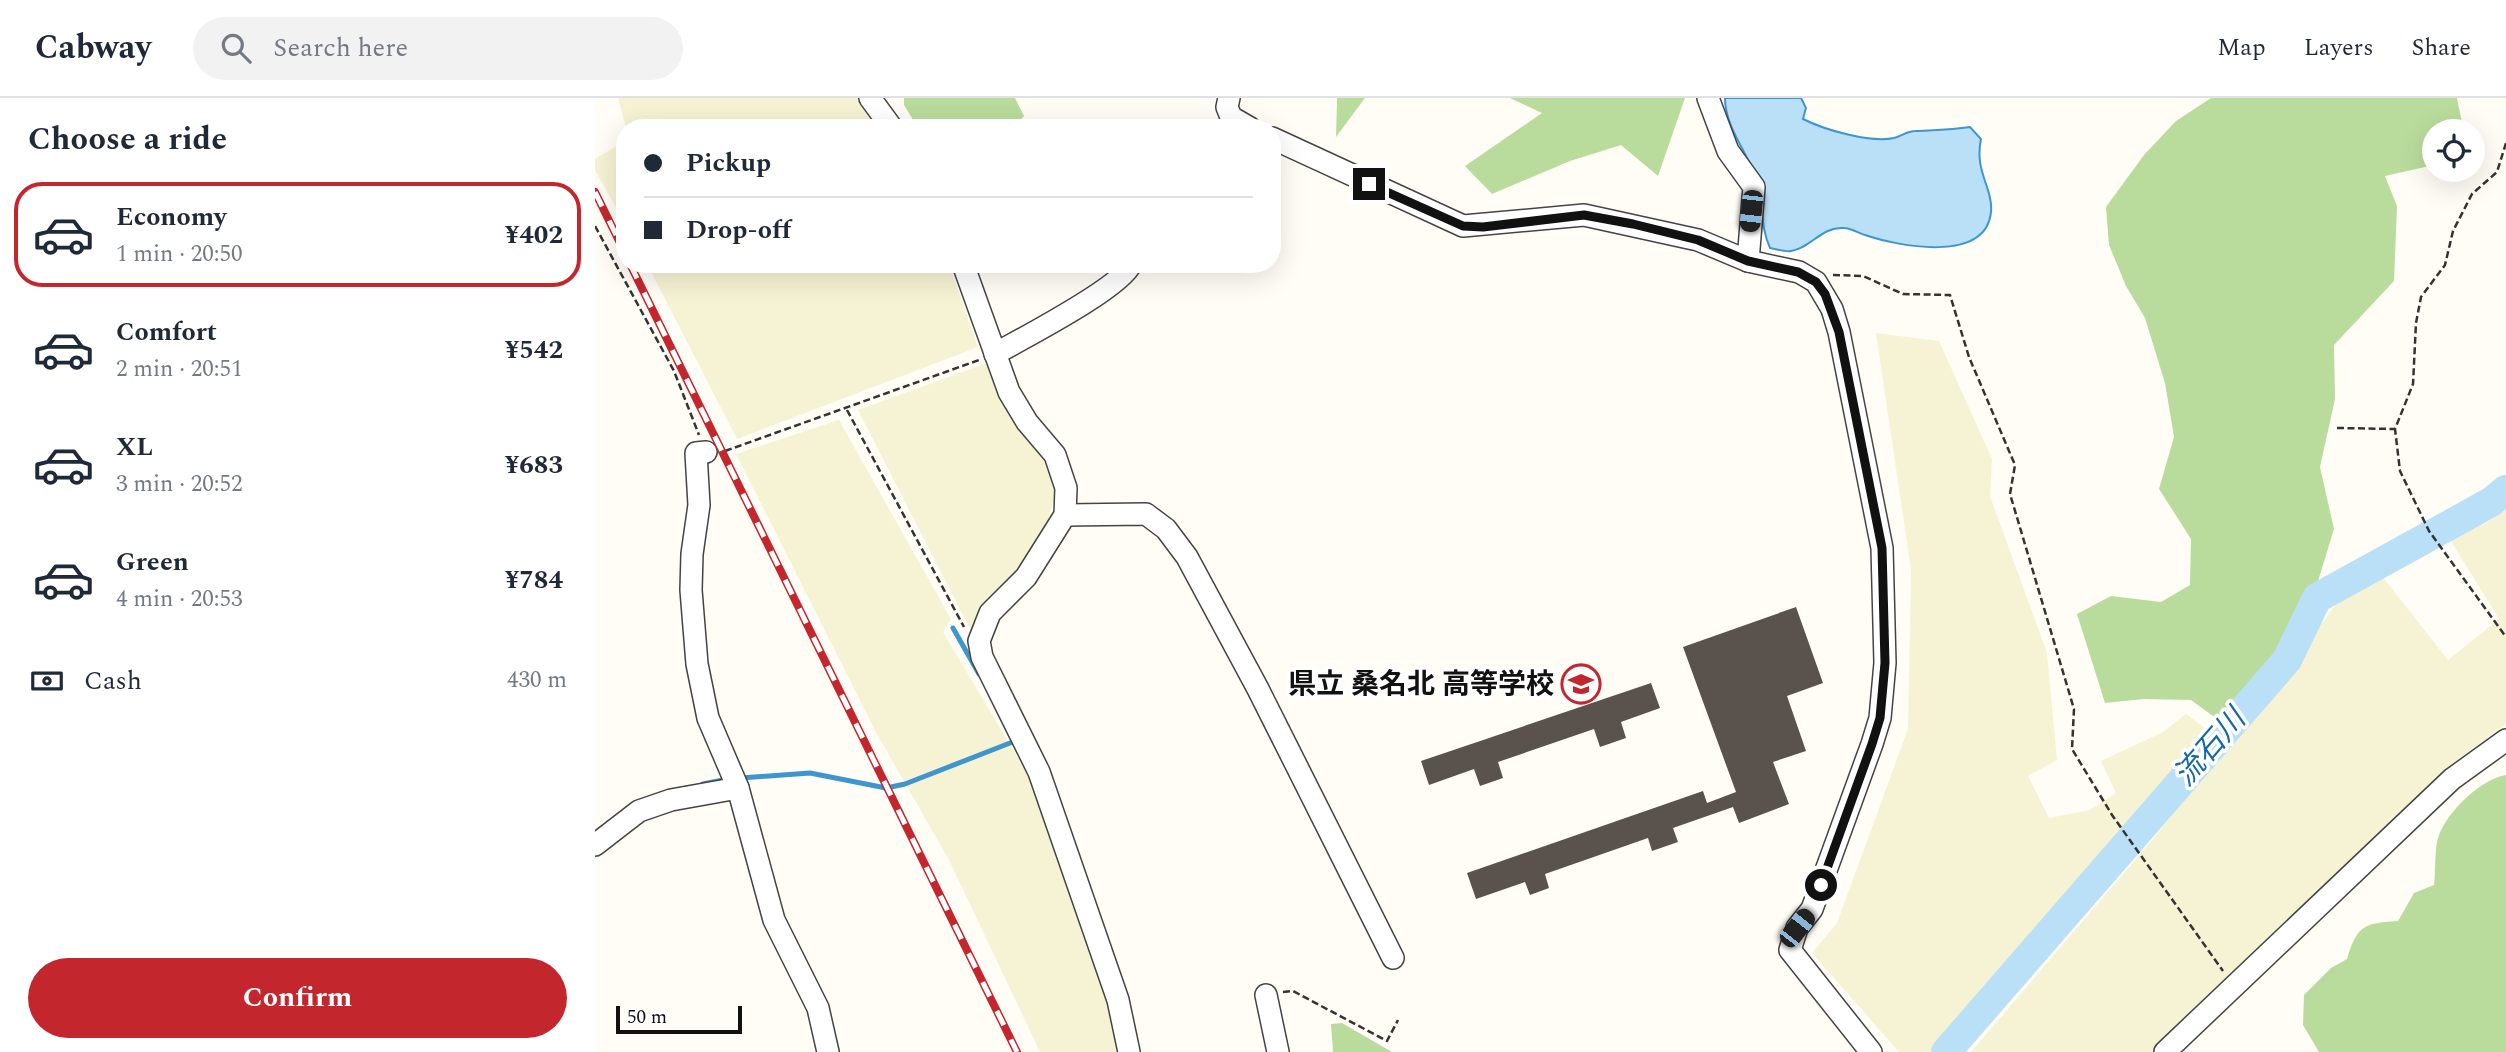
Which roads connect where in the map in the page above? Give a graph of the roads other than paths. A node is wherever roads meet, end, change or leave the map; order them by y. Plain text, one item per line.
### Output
1 (870, 98) edge
2 (1708, 98) edge
3 (1228, 103) edge
4 (885, 119) edge
5 (1218, 119) edge
6 (1234, 119) edge
7 (1281, 142) edge
8 (1748, 261) junction
9 (966, 273) edge
10 (1127, 273) edge
11 (995, 354) junction
12 (706, 452) road end
13 (1065, 515) junction
14 (2506, 740) edge
15 (737, 788) junction
16 (595, 845) edge
17 (1393, 958) dead end
18 (1266, 995) road end
19 (828, 1052) edge
20 (1129, 1052) edge
21 (1278, 1052) edge
22 (1871, 1052) edge
23 (2165, 1052) edge

1 - 4 street
2 - 8 street
3 - 5 street
3 - 6 street
7 - 8 street
8 - 22 street
9 - 11 street
10 - 11 street
11 - 13 street
12 - 15 street
13 - 17 street
13 - 20 street
14 - 23 street
15 - 16 street
15 - 19 street
18 - 21 street

